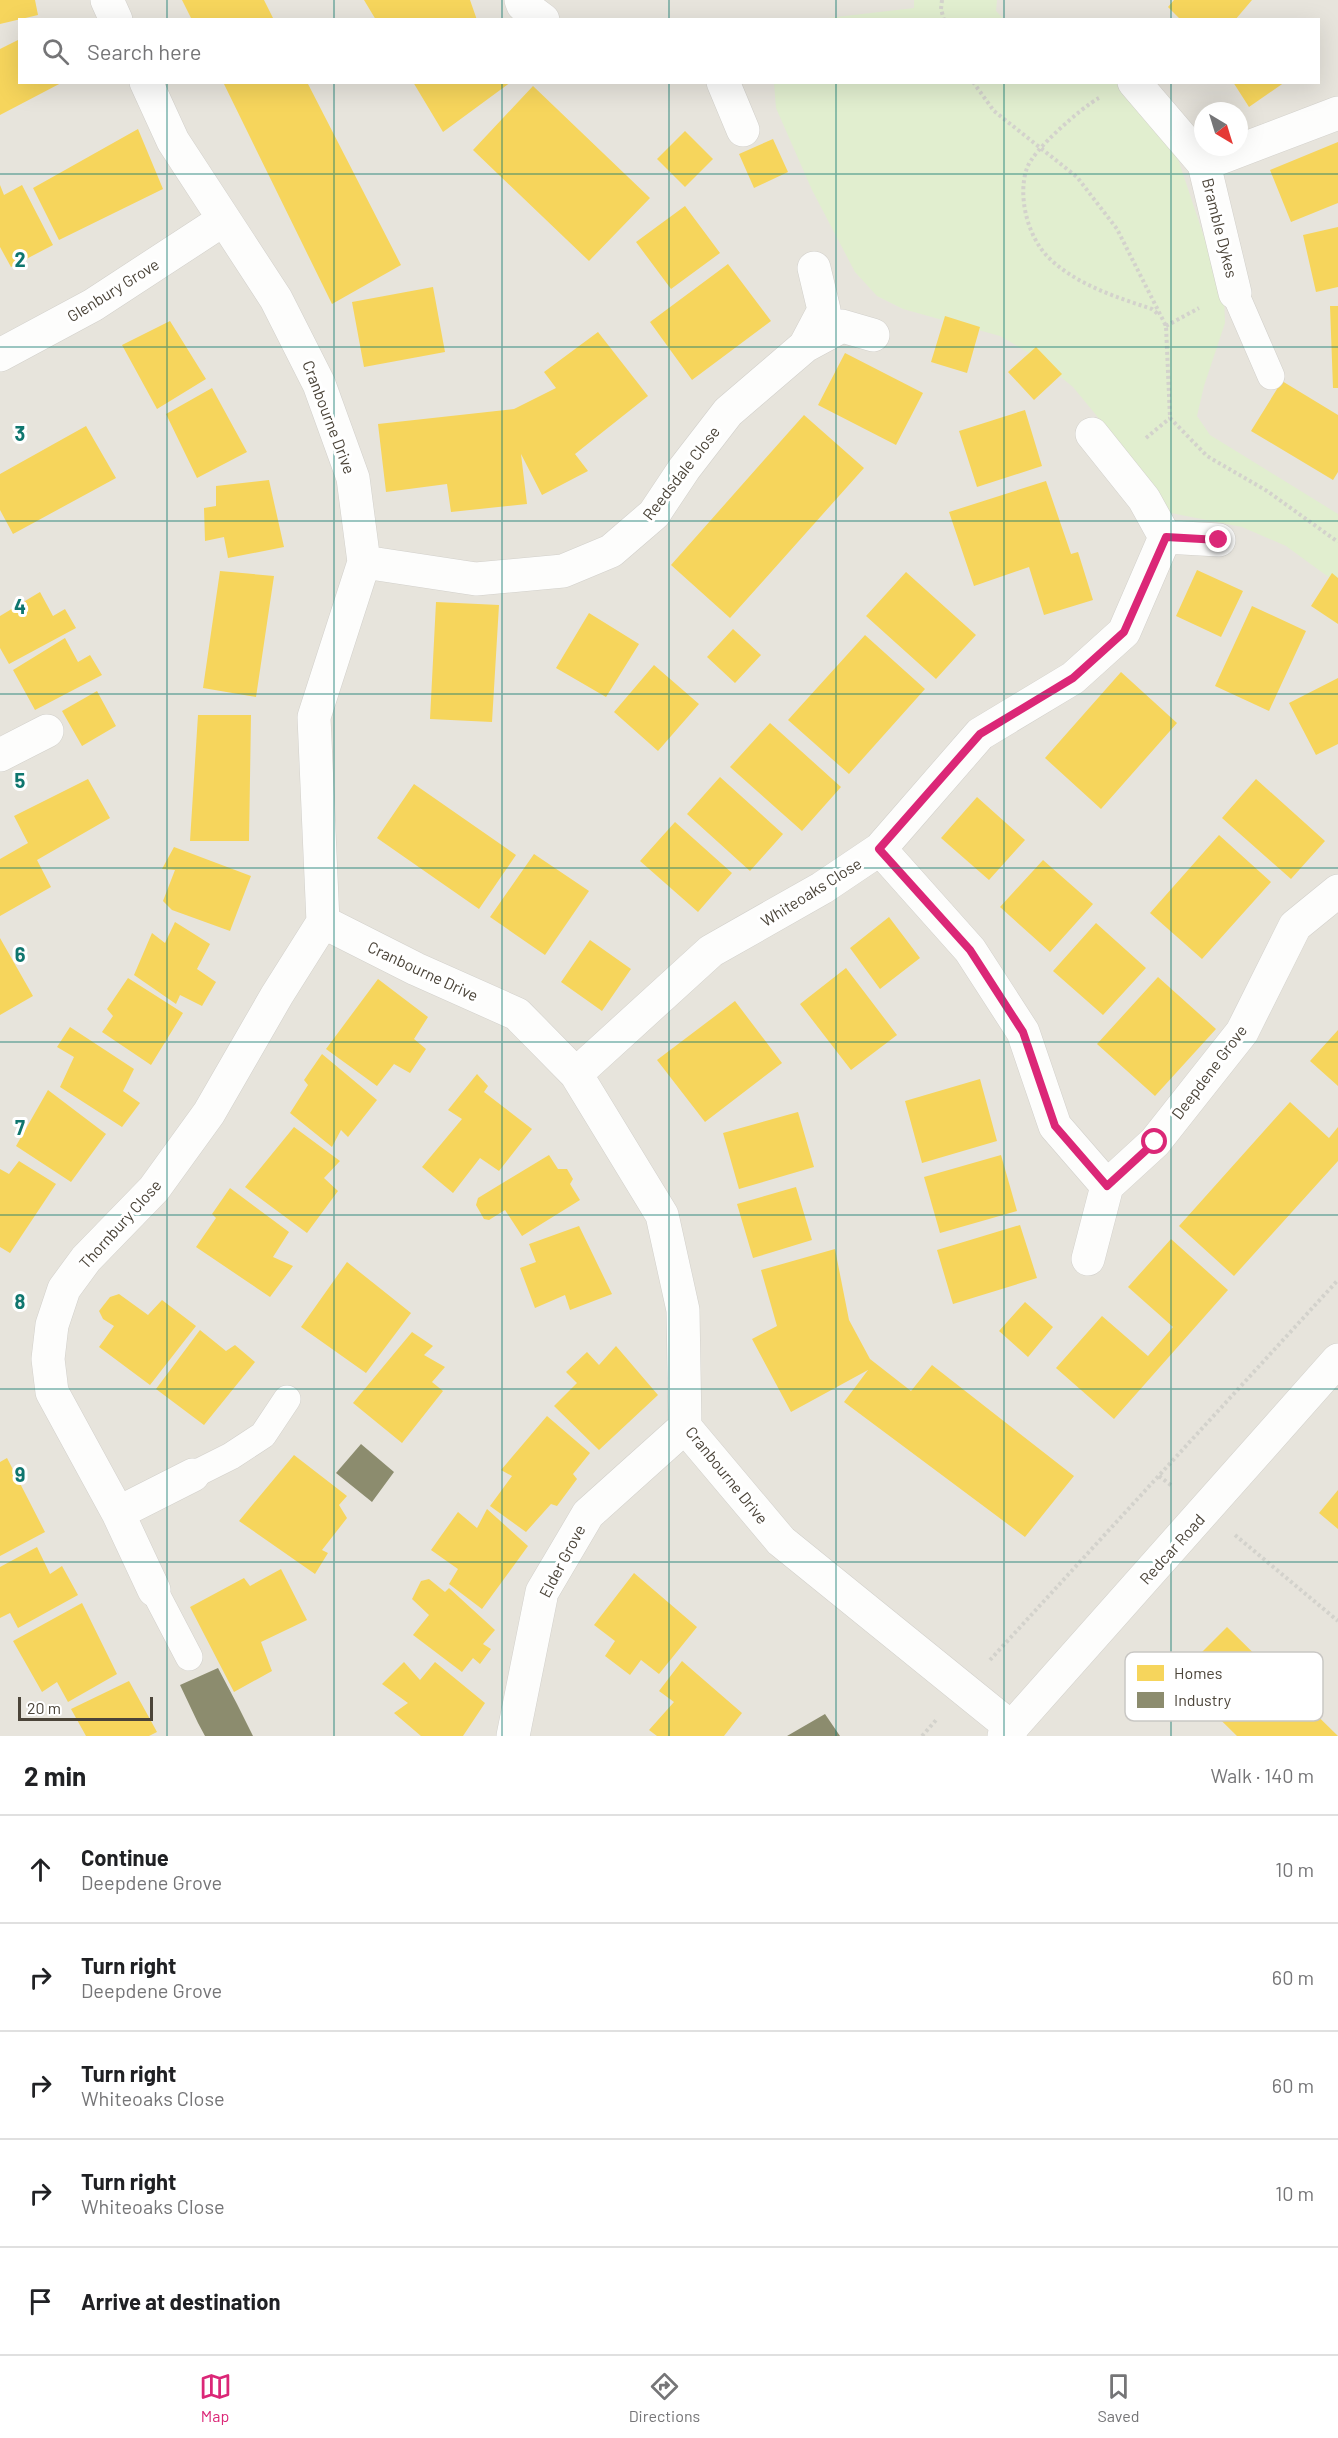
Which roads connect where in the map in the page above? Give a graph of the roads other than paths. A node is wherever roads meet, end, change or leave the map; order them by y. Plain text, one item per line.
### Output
1 (107, 0) edge
2 (521, 0) edge
3 (115, 18) edge
4 (540, 18) edge
5 (147, 84) edge
6 (724, 84) edge
7 (1120, 88) edge
8 (1338, 113) edge
9 (743, 130) dead end
10 (1204, 164) junction
11 (223, 220) junction
12 (814, 268) dead end
13 (1236, 293) joint
14 (873, 335) dead end
15 (805, 346) junction
16 (0, 354) edge
17 (1271, 376) dead end
18 (1092, 434) dead end
19 (1166, 537) junction
20 (1219, 540) dead end
21 (364, 562) junction
22 (47, 731) dead end
23 (0, 755) edge
24 (879, 849) junction
25 (1338, 891) edge
26 (323, 922) junction
27 (576, 1074) junction
28 (1107, 1186) junction
29 (1088, 1259) dead end
30 (1338, 1360) edge
31 (287, 1399) dead end
32 (685, 1427) junction
33 (193, 1474) joint
34 (118, 1513) junction
35 (154, 1590) joint
36 (189, 1657) dead end
37 (1008, 1732) edge
38 (513, 1736) edge

1 - 3 street
2 - 4 street
5 - 11 street, Cranbourne Drive
6 - 9 street
7 - 10 street, Bramble Dykes
8 - 10 street, Bramble Dykes
10 - 13 street, Bramble Dykes
11 - 16 street, Glenbury Grove
11 - 21 street, Cranbourne Drive
12 - 15 street, Reedsdale Close
13 - 17 lane
14 - 15 street, Reedsdale Close
15 - 21 street, Reedsdale Close
18 - 19 street
19 - 20 street
19 - 24 street, Whiteoaks Close
21 - 26 street, Cranbourne Drive
22 - 23 street
24 - 27 street, Whiteoaks Close
24 - 28 street
25 - 28 street, Deepdene Grove
26 - 27 street, Cranbourne Drive
26 - 34 street, Thornbury Close
27 - 32 street, Cranbourne Drive
28 - 29 street
30 - 37 street, Redcar Road
31 - 33 lane
32 - 37 street, Cranbourne Drive
32 - 38 street, Elder Grove
33 - 34 street
34 - 35 street, Thornbury Close
35 - 36 lane

